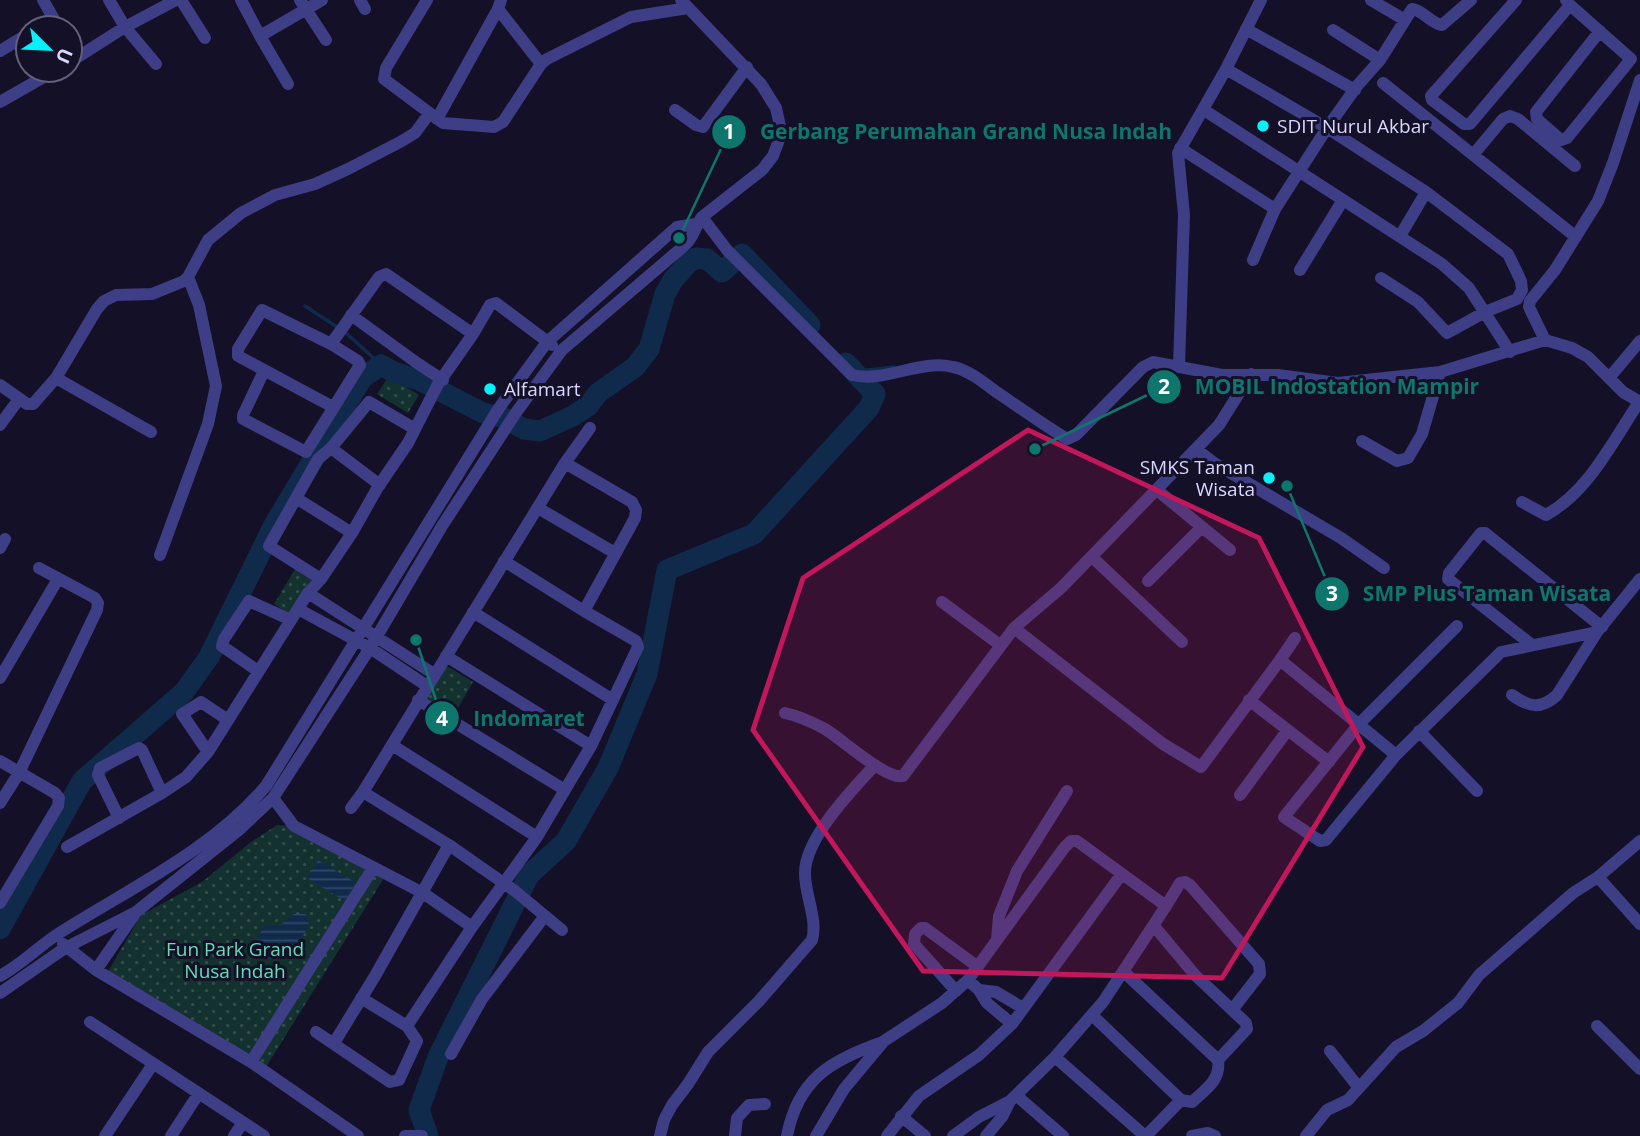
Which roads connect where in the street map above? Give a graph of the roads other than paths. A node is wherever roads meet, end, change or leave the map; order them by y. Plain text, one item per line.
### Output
1 (109, 0) edge
2 (178, 0) edge
3 (241, 0) edge
4 (321, 0) edge
5 (427, 0) edge
6 (1261, 0) edge
7 (1371, 0) edge
8 (1471, 0) edge
9 (1516, 0) edge
10 (1568, 2) edge
11 (684, 4) edge
12 (303, 5) edge
13 (500, 5) edge
14 (1405, 20) junction
15 (125, 27) junction
16 (1246, 29) junction
17 (1333, 30) dead end
18 (1600, 31) junction
19 (260, 36) junction
20 (205, 38) dead end
21 (326, 40) dead end
22 (84, 49) edge
23 (1380, 60) junction
24 (1635, 62) edge
25 (156, 64) dead end
26 (541, 64) junction
27 (747, 67) junction
28 (1226, 69) junction
29 (1640, 80) edge
30 (1383, 83) dead end
31 (32, 84) edge
32 (288, 84) dead end
33 (1355, 90) junction
34 (0, 102) edge
35 (675, 110) dead end
36 (1204, 110) junction
37 (433, 116) junction
38 (1328, 128) junction
39 (1180, 148) junction
40 (1473, 155) junction
41 (1575, 166) dead end
42 (1300, 173) junction
43 (1426, 192) junction
44 (1343, 200) junction
45 (1275, 209) junction
46 (699, 220) junction
47 (1400, 236) junction
48 (1576, 237) junction
49 (1253, 260) dead end
50 (1300, 270) dead end
51 (188, 276) junction
52 (1381, 278) dead end
53 (1485, 312) junction
54 (351, 315) junction
55 (473, 334) junction
56 (1545, 340) junction
57 (1640, 341) edge
58 (547, 342) junction
59 (331, 344) junction
60 (562, 350) junction
61 (1510, 352) junction
62 (1179, 366) junction
63 (264, 371) junction
64 (1440, 372) junction
65 (1251, 374) junction
66 (57, 378) junction
67 (1609, 378) junction
68 (441, 382) junction
69 (0, 385) edge
70 (19, 398) junction
71 (1640, 402) edge
72 (334, 407) junction
73 (0, 425) edge
74 (590, 428) dead end
75 (415, 429) junction
76 (151, 432) dead end
77 (1362, 441) dead end
78 (331, 448) junction
79 (1196, 449) junction
80 (565, 463) junction
81 (380, 485) junction
82 (1157, 490) junction
83 (296, 498) junction
84 (1522, 502) dead end
85 (538, 508) junction
86 (430, 518) junction
87 (442, 526) junction
88 (1202, 527) junction
89 (352, 533) junction
90 (1230, 550) dead end
91 (615, 554) junction
92 (160, 555) dead end
93 (1091, 557) junction
94 (504, 561) junction
95 (39, 568) dead end
96 (1384, 568) dead end
97 (58, 579) junction
98 (321, 579) junction
99 (1640, 579) edge
100 (1148, 582) dead end
101 (308, 593) junction
102 (942, 602) dead end
103 (583, 611) junction
104 (473, 612) junction
105 (294, 614) junction
106 (1457, 626) dead end
107 (1014, 628) junction
108 (363, 629) junction
109 (1600, 630) junction
110 (1295, 638) dead end
111 (355, 641) junction
112 (373, 642) junction
113 (1182, 642) dead end
114 (1000, 645) junction
115 (1532, 645) junction
116 (446, 656) junction
117 (1280, 660) junction
118 (258, 671) junction
119 (434, 674) junction
120 (0, 678) edge
121 (427, 686) junction
122 (1512, 695) dead end
123 (418, 700) junction
124 (1249, 700) junction
125 (613, 701) junction
126 (785, 713) dead end
127 (228, 720) junction
128 (1359, 724) junction
129 (1287, 731) junction
130 (1419, 731) junction
131 (392, 745) junction
132 (591, 746) junction
133 (208, 752) junction
134 (1396, 755) junction
135 (0, 761) edge
136 (1329, 762) junction
137 (875, 765) junction
138 (19, 773) junction
139 (565, 790) junction
140 (1067, 791) dead end
141 (1476, 791) dead end
142 (363, 792) junction
143 (162, 793) junction
144 (1240, 795) dead end
145 (273, 798) junction
146 (0, 803) edge
147 (351, 808) dead end
148 (119, 818) junction
149 (537, 837) junction
150 (1640, 841) edge
151 (449, 845) junction
152 (67, 847) dead end
153 (373, 868) junction
154 (1121, 875) junction
155 (1598, 877) junction
156 (514, 892) junction
157 (422, 893) junction
158 (0, 903) edge
159 (1166, 906) junction
160 (136, 912) junction
161 (544, 916) junction
162 (1640, 924) edge
163 (1154, 926) junction
164 (472, 927) junction
165 (562, 930) dead end
166 (57, 934) junction
167 (997, 940) junction
168 (65, 948) junction
169 (978, 967) junction
170 (96, 970) junction
171 (1124, 972) junction
172 (968, 980) junction
173 (3, 982) edge
174 (979, 990) junction
175 (956, 991) junction
176 (361, 998) junction
177 (1023, 1008) junction
178 (1232, 1010) junction
179 (1093, 1016) junction
180 (90, 1022) dead end
181 (1012, 1024) junction
182 (407, 1026) junction
183 (1597, 1026) dead end
184 (316, 1032) dead end
185 (884, 1041) junction
186 (334, 1043) junction
187 (1330, 1051) dead end
188 (451, 1054) dead end
189 (1055, 1057) junction
190 (1218, 1060) junction
191 (251, 1062) junction
192 (153, 1064) junction
193 (1640, 1069) edge
194 (1359, 1088) junction
195 (199, 1093) junction
196 (1014, 1099) junction
197 (1181, 1100) junction
198 (765, 1104) dead end
199 (901, 1116) junction
200 (243, 1122) junction
201 (891, 1135) edge
202 (105, 1136) edge
203 (171, 1136) edge
204 (234, 1136) edge
205 (264, 1136) edge
206 (358, 1136) edge
207 (405, 1136) edge
208 (422, 1136) edge
209 (660, 1136) edge
210 (735, 1136) edge
211 (787, 1136) edge
212 (816, 1136) edge
213 (925, 1136) edge
214 (953, 1136) edge
215 (987, 1136) edge
216 (1063, 1136) edge
217 (1146, 1136) edge
218 (1192, 1136) edge
219 (1215, 1136) edge
220 (1306, 1136) edge

1 - 15 street
2 - 15 street
2 - 20 street
3 - 19 street
4 - 12 street
5 - 37 street
6 - 16 street
7 - 14 street
8 - 14 street
9 - 10 street
10 - 18 street
11 - 26 street
11 - 27 street
12 - 19 street
12 - 21 street
13 - 26 street
13 - 37 street
14 - 23 street
15 - 22 street
15 - 25 street
16 - 28 street
16 - 33 street
17 - 23 street
18 - 24 street
18 - 24 street
19 - 32 street
23 - 33 street
26 - 37 street
27 - 35 street
27 - 46 street
28 - 36 street
28 - 38 street
29 - 48 street
30 - 40 street
31 - 34 street
33 - 38 street
36 - 39 street
36 - 42 street
37 - 51 street
38 - 42 street
38 - 43 street
39 - 45 street
39 - 62 street
40 - 41 street
40 - 48 street
42 - 44 street
42 - 45 street
43 - 47 street
43 - 53 street
44 - 47 street
44 - 50 street
45 - 49 street
46 - 58 street
46 - 60 street
46 - 62 street
47 - 53 street
48 - 56 street
51 - 66 street
51 - 92 street
52 - 53 street
53 - 61 street
54 - 55 street
54 - 59 street
54 - 68 street
55 - 58 street
55 - 68 street
56 - 61 street
56 - 67 street
57 - 67 street
58 - 60 street
58 - 86 street
59 - 63 street
59 - 72 street
60 - 87 street
61 - 64 street
62 - 65 street
63 - 72 street
63 - 72 street
64 - 65 street
64 - 77 street
65 - 79 street
66 - 70 street
66 - 76 street
67 - 71 street
68 - 75 street
69 - 70 street
70 - 73 street
71 - 84 street
74 - 80 street
75 - 78 street
75 - 81 street
78 - 81 street
78 - 83 street
79 - 82 street
79 - 96 street
80 - 85 street
80 - 91 street
81 - 89 street
82 - 88 street
82 - 93 street
83 - 89 street
83 - 98 street
85 - 91 street
85 - 94 street
86 - 87 street
86 - 108 street
87 - 112 street
88 - 90 street
88 - 100 street
89 - 98 street
91 - 103 street
93 - 107 street
93 - 113 street
94 - 103 street
94 - 104 street
95 - 97 street
97 - 120 street
97 - 138 street
98 - 101 street
99 - 109 street
101 - 105 street
101 - 108 street
102 - 114 street
103 - 125 street
104 - 116 street
104 - 125 street
105 - 111 street
105 - 118 street
105 - 118 street
106 - 128 street
107 - 114 street
107 - 124 street
108 - 111 street
108 - 112 street
109 - 115 street
109 - 115 street
109 - 122 street
110 - 117 street
111 - 112 street
111 - 166 street
112 - 119 street
112 - 121 street
112 - 145 street
114 - 137 street
115 - 130 street
116 - 119 street
116 - 132 street
117 - 124 street
117 - 128 street
118 - 127 street
119 - 121 street
121 - 123 street
123 - 131 street
123 - 139 street
124 - 129 street
125 - 132 street
126 - 137 street
127 - 133 street
127 - 133 street
128 - 134 street
128 - 136 street
129 - 136 street
129 - 144 street
130 - 134 street
130 - 141 street
131 - 142 street
131 - 149 street
132 - 139 street
133 - 143 street
134 - 136 street
135 - 138 street
137 - 209 street
138 - 146 street
138 - 158 street
139 - 149 street
140 - 167 street
142 - 147 street
142 - 151 street
143 - 148 street
143 - 148 street
145 - 153 street
145 - 160 street
148 - 152 street
149 - 156 street
150 - 155 street
151 - 156 street
151 - 157 street
153 - 157 street
153 - 191 street
154 - 159 street
154 - 167 street
154 - 177 street
155 - 162 street
155 - 194 street
156 - 161 street
156 - 164 street
157 - 164 street
157 - 176 street
159 - 163 street
159 - 178 street
160 - 168 street
160 - 170 street
161 - 165 street
161 - 188 street
163 - 171 street
163 - 178 street
164 - 182 street
166 - 168 street
166 - 173 street
167 - 169 street
168 - 170 street
168 - 173 street
169 - 172 street
169 - 175 street
170 - 191 street
171 - 179 street
171 - 190 street
172 - 174 street
172 - 175 street
174 - 177 street
174 - 181 street
175 - 185 street
176 - 182 street
176 - 186 street
177 - 181 street
178 - 190 street
179 - 189 street
179 - 197 street
180 - 192 street
181 - 199 street
182 - 186 street
183 - 193 street
184 - 186 street
185 - 211 street
185 - 212 street
187 - 194 street
189 - 196 street
189 - 217 street
190 - 197 street
191 - 206 street
192 - 195 street
192 - 202 street
194 - 220 street
195 - 200 street
195 - 203 street
196 - 214 street
196 - 215 street
196 - 216 street
197 - 217 street
198 - 210 street
199 - 201 street
199 - 213 street
200 - 204 street
200 - 205 street
207 - 208 street
218 - 219 street

